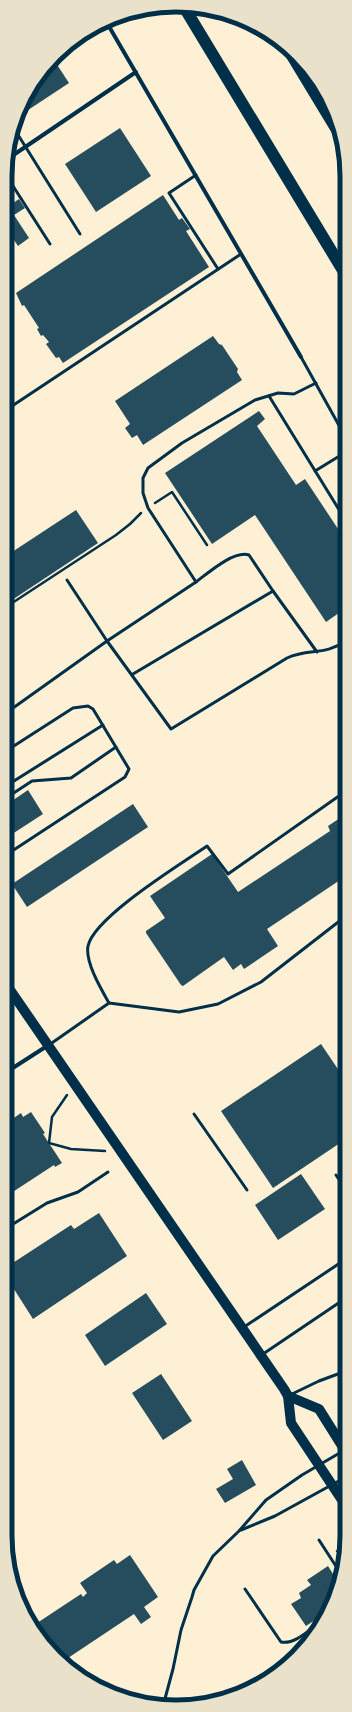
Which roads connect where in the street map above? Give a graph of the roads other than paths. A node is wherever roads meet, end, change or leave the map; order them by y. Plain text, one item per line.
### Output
1 (187, 12) edge
2 (110, 26) edge
3 (301, 71) edge
4 (136, 72) junction
5 (328, 115) edge
6 (18, 134) edge
7 (26, 147) junction
8 (13, 155) edge
9 (196, 175) junction
10 (12, 184) edge
11 (80, 234) dead end
12 (50, 244) dead end
13 (241, 254) junction
14 (218, 269) junction
15 (340, 269) edge
16 (301, 357) joint
17 (316, 383) junction
18 (268, 396) junction
19 (12, 406) edge
20 (340, 427) edge
21 (340, 456) edge
22 (315, 471) junction
23 (340, 511) edge
24 (67, 580) dead end
25 (196, 582) junction
26 (273, 591) junction
27 (107, 641) junction
28 (340, 645) edge
29 (317, 652) junction
30 (133, 674) junction
31 (12, 709) edge
32 (103, 725) junction
33 (12, 747) edge
34 (116, 747) junction
35 (12, 782) edge
36 (12, 794) edge
37 (340, 795) edge
38 (12, 851) edge
39 (340, 921) edge
40 (12, 993) edge
41 (109, 1003) junction
42 (48, 1045) junction
43 (12, 1070) edge
44 (194, 1114) dead end
45 (108, 1172) dead end
46 (336, 1175) dead end
47 (340, 1181) edge
48 (247, 1190) dead end
49 (12, 1224) edge
50 (340, 1263) edge
51 (340, 1302) edge
52 (242, 1328) junction
53 (261, 1356) junction
54 (340, 1373) edge
55 (288, 1396) junction
56 (340, 1442) edge
57 (340, 1453) edge
58 (319, 1465) junction
59 (340, 1480) edge
60 (332, 1485) junction
61 (340, 1497) edge
62 (239, 1531) junction
63 (319, 1540) dead end
64 (337, 1568) edge
65 (244, 1589) dead end
66 (311, 1629) edge
67 (165, 1700) edge

1 - 15 highway
2 - 4 street
3 - 5 highway
4 - 7 street
4 - 9 street
6 - 7 lane
7 - 8 street
7 - 11 lane
9 - 13 street
9 - 14 lane
10 - 12 lane
13 - 14 lane
13 - 16 street
14 - 19 lane
16 - 17 lane
17 - 18 lane
17 - 20 lane
18 - 22 lane
18 - 25 lane
21 - 22 lane
22 - 23 lane
24 - 27 lane
25 - 26 lane
25 - 27 lane
26 - 29 lane
26 - 30 lane
27 - 30 lane
27 - 31 lane
28 - 29 lane
29 - 30 lane
32 - 33 lane
32 - 34 lane
32 - 35 lane
34 - 36 lane
34 - 38 lane
37 - 41 lane
39 - 41 lane
40 - 42 main road
41 - 42 lane
42 - 43 street
42 - 52 main road
44 - 48 lane
45 - 49 lane
46 - 47 lane
50 - 52 lane
51 - 53 lane
52 - 53 main road
53 - 55 main road
54 - 55 lane
55 - 56 main road
55 - 58 main road
57 - 58 lane
58 - 60 main road
58 - 62 lane
59 - 60 lane
60 - 61 main road
60 - 62 lane
62 - 67 lane
63 - 64 lane
65 - 66 lane

